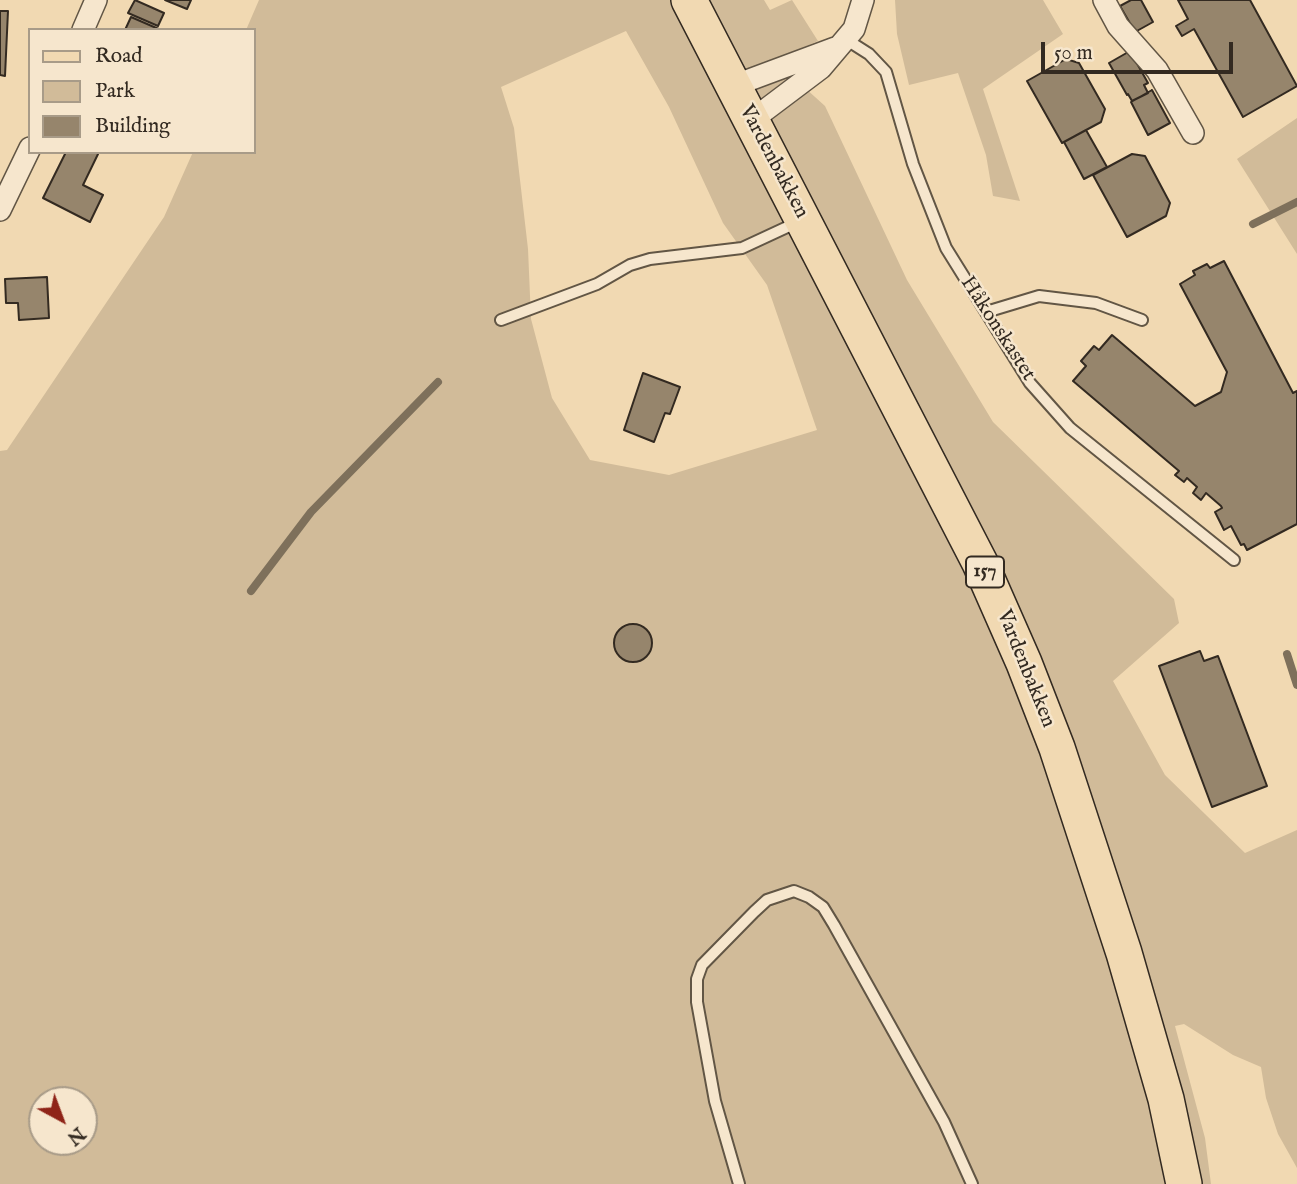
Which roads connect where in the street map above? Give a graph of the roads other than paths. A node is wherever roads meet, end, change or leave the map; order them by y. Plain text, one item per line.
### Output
1 (96, 0) edge
2 (689, 0) edge
3 (863, 0) edge
4 (1104, 0) edge
5 (84, 28) edge
6 (844, 43) junction
7 (733, 86) junction
8 (752, 120) junction
9 (1193, 133) dead end
10 (28, 152) edge
11 (0, 210) edge
12 (803, 219) junction
13 (986, 312) junction
14 (501, 320) dead end
15 (1143, 320) dead end
16 (1234, 560) dead end
17 (739, 1184) edge
18 (972, 1184) edge
19 (1184, 1184) edge

1 - 5 street
2 - 7 main road, Vardenbakken / 157
3 - 6 street
4 - 9 street
6 - 7 street
6 - 8 street
6 - 13 lane, Håkonskastet
7 - 8 main road, Vardenbakken / 157
8 - 12 main road, Vardenbakken / 157
10 - 11 street
12 - 14 lane
12 - 19 main road, Vardenbakken / 157
13 - 15 lane
13 - 16 lane, Håkonskastet
17 - 18 lane

